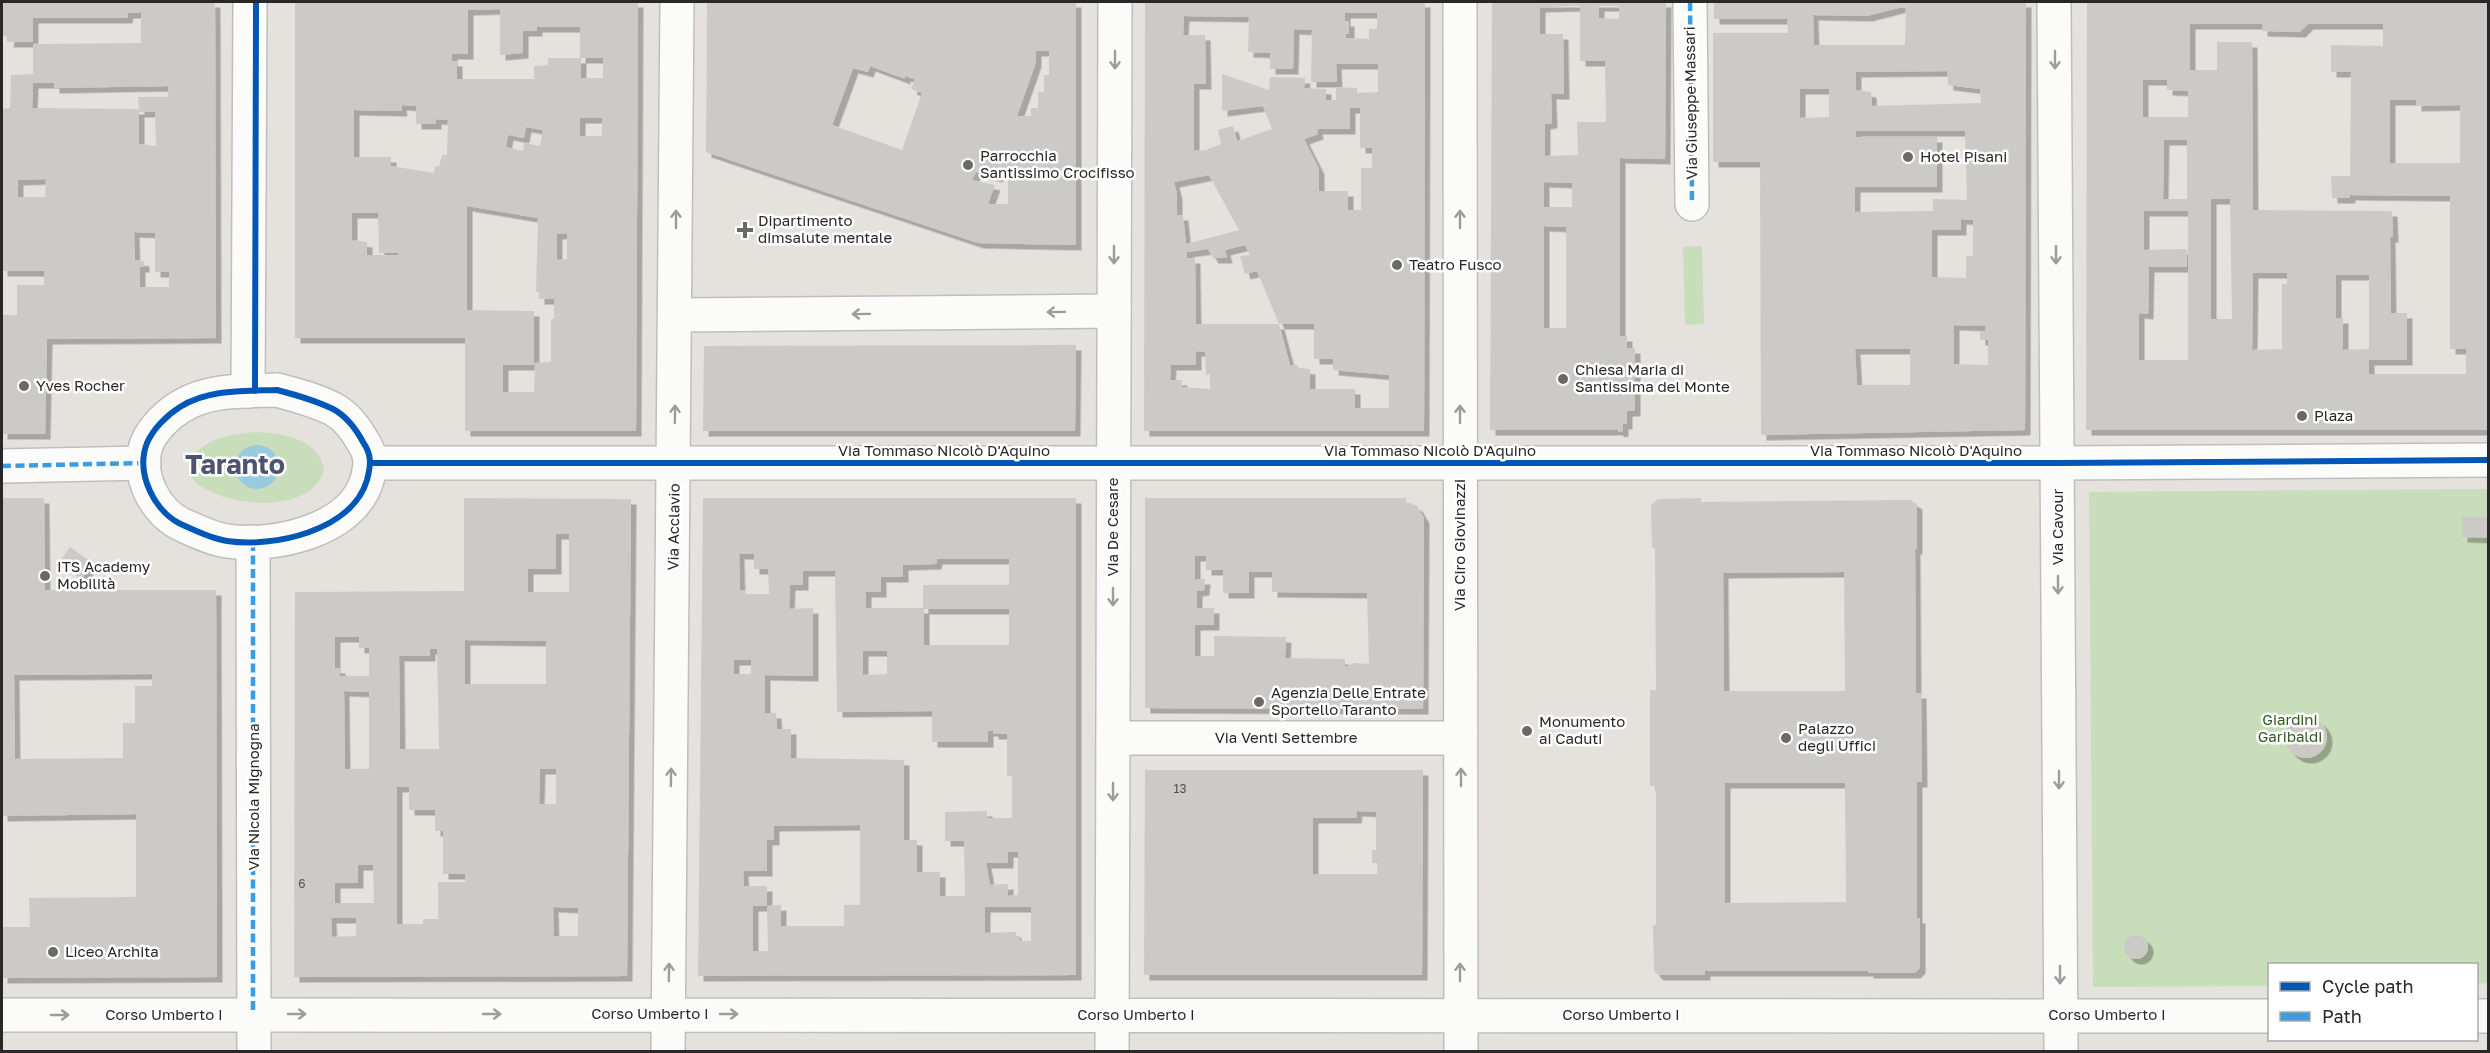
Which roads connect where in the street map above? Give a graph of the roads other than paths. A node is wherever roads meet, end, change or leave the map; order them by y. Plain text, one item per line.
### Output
1 (250, 2) edge
2 (677, 2) edge
3 (1115, 2) edge
4 (1460, 2) edge
5 (1689, 2) edge
6 (2054, 2) edge
7 (1692, 204) dead end
8 (1114, 311) junction
9 (676, 315) junction
10 (248, 391) junction
11 (2488, 460) edge
12 (144, 463) junction
13 (371, 463) junction
14 (675, 463) junction
15 (1114, 463) junction
16 (1460, 463) junction
17 (2057, 463) junction
18 (2, 466) edge
19 (253, 542) junction
20 (1113, 738) junction
21 (1460, 738) junction
22 (253, 1014) junction
23 (669, 1014) junction
24 (1112, 1014) junction
25 (2, 1015) edge
26 (1461, 1015) junction
27 (2060, 1015) junction
28 (2268, 1016) edge
29 (254, 1052) edge
30 (668, 1052) edge
31 (1112, 1052) edge
32 (1461, 1052) edge
33 (2061, 1052) edge

1 - 10 street
9 -> 2 street, Via Acclavio
3 -> 8 street, Via De Cesare
16 -> 4 street, Via Ciro Giovinazzi
5 - 7 street, Via Giuseppe Massari
6 -> 17 street, Via Cavour
8 -> 9 street
8 - 15 street, Via De Cesare
14 -> 9 street, Via Acclavio
10 - 12 street
10 - 13 street
11 - 17 street, Via Tommaso Nicolò D'Aquino
12 - 18 street
12 - 19 street
13 - 14 street, Via Tommaso Nicolò D'Aquino
13 - 19 street
14 - 15 street, Via Tommaso Nicolò D'Aquino
23 -> 14 street, Via Acclavio
15 - 16 street, Via Tommaso Nicolò D'Aquino
15 -> 20 street, Via De Cesare
16 - 17 street, Via Tommaso Nicolò D'Aquino
16 - 21 street, Via Ciro Giovinazzi
17 -> 27 street, Via Cavour
19 - 22 street, Via Nicola Mignogna
20 - 21 street, Via Venti Settembre
20 -> 24 street, Via De Cesare
26 -> 21 street, Via Ciro Giovinazzi
22 -> 23 street, Corso Umberto I
25 -> 22 street, Corso Umberto I
22 - 29 street, Via Nicola Mignogna
23 -> 24 street, Corso Umberto I
23 - 30 street, Via Acclavio
24 - 26 street, Corso Umberto I
24 - 31 street, Via De Cesare
26 - 27 street, Corso Umberto I
26 - 32 street, Via Ciro Giovinazzi
27 - 28 street, Corso Umberto I
27 - 33 street, Via Cavour

